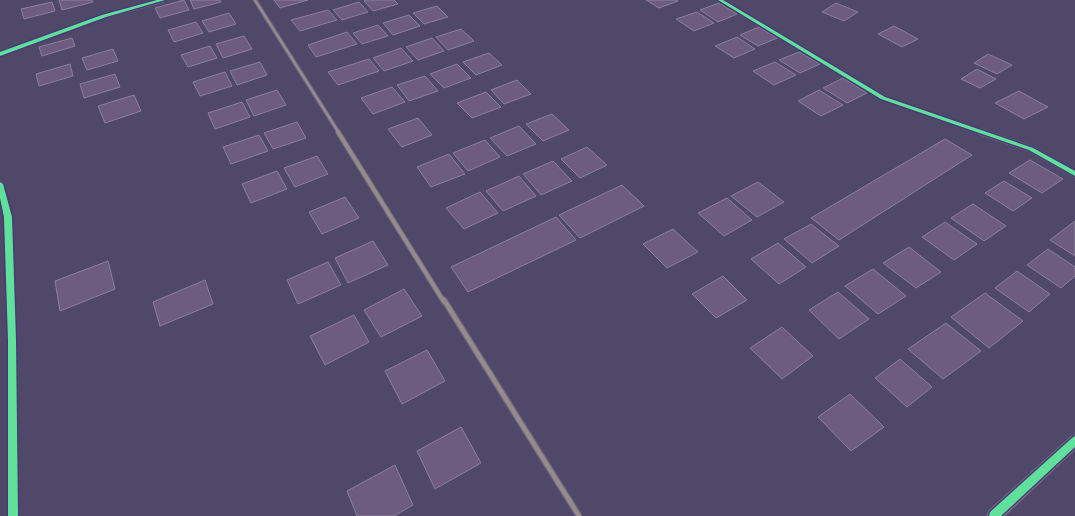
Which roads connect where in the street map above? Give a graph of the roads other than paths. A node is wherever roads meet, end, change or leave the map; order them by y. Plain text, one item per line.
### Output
1 (163, 0) edge
2 (255, 0) edge
3 (720, 0) edge
4 (0, 54) edge
5 (1075, 174) edge
6 (0, 184) edge
7 (1075, 441) edge
8 (1001, 514) edge
9 (12, 516) edge
10 (579, 516) edge

1 - 4 street
2 - 10 lane
3 - 5 street
6 - 9 street
7 - 8 street

